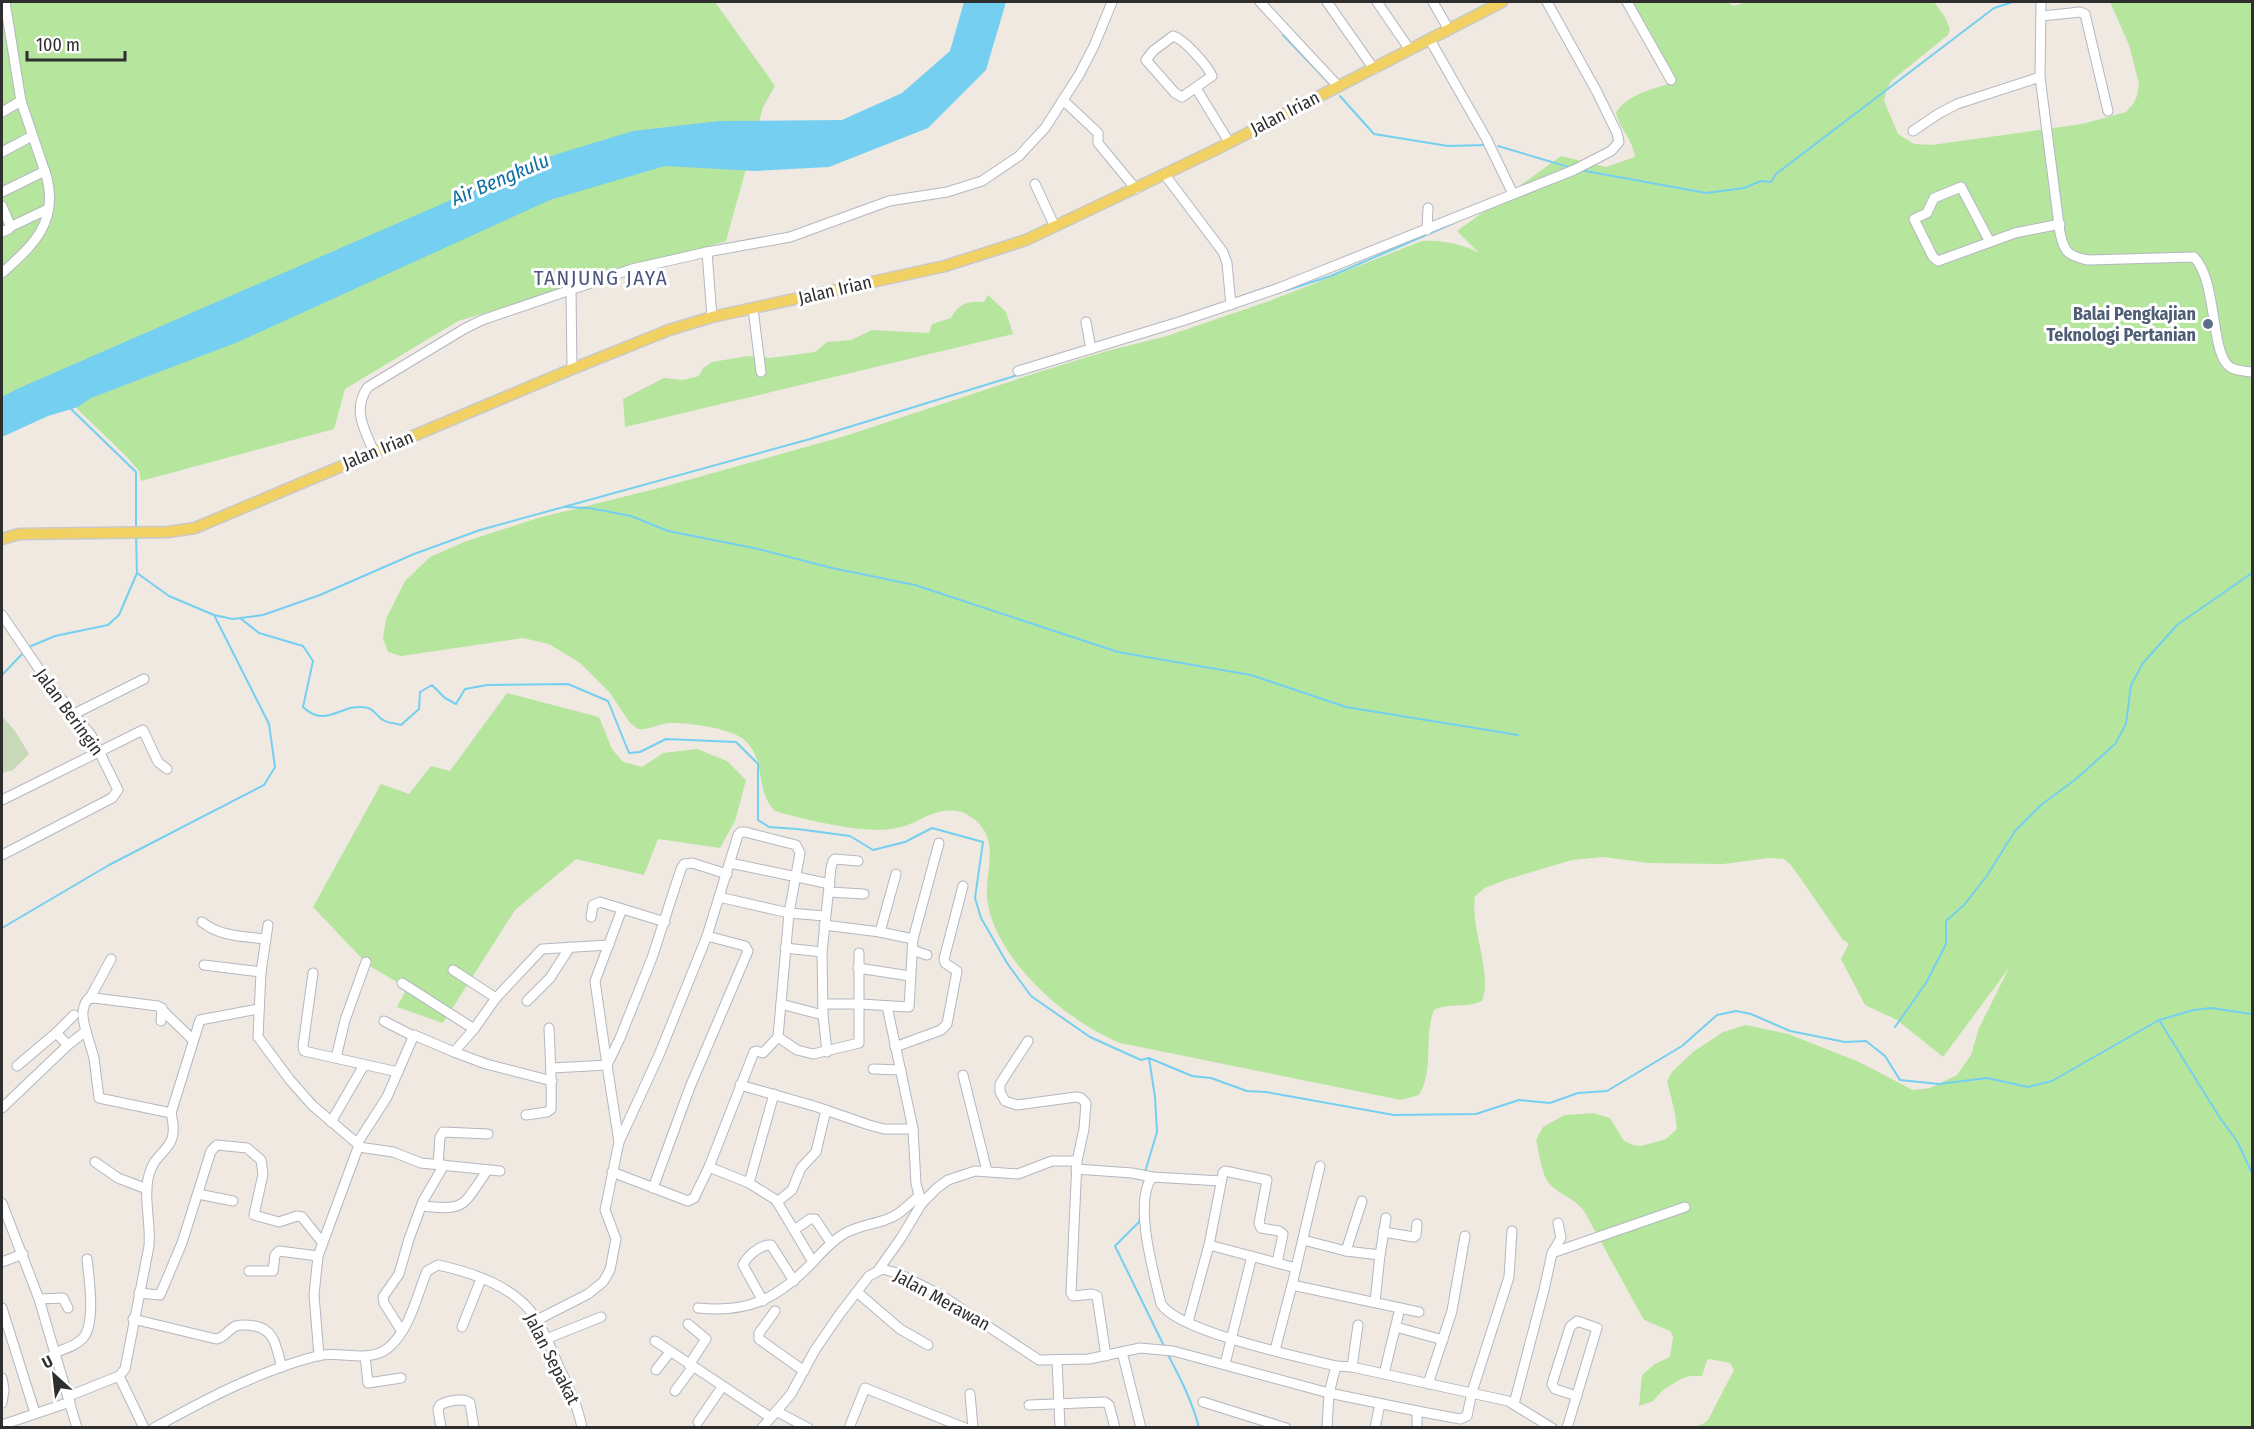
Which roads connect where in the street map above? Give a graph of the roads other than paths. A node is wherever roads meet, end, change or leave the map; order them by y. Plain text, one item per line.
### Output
1 (4, 2) edge
2 (1112, 2) edge
3 (1260, 2) edge
4 (1327, 2) edge
5 (1377, 2) edge
6 (1433, 2) edge
7 (1502, 2) edge
8 (1547, 2) edge
9 (1627, 2) edge
10 (2041, 2) edge
11 (1488, 5) edge
12 (2042, 16) junction
13 (1449, 30) junction
14 (1430, 40) junction
15 (1410, 50) junction
16 (1374, 69) junction
17 (2040, 77) junction
18 (1671, 80) dead end
19 (1338, 86) junction
20 (1196, 88) junction
21 (21, 101) junction
22 (1064, 101) junction
23 (2108, 111) dead end
24 (2, 112) edge
25 (1913, 131) dead end
26 (32, 136) junction
27 (1229, 142) junction
28 (2, 152) edge
29 (45, 171) junction
30 (1165, 174) junction
31 (1035, 184) dead end
32 (1136, 189) junction
33 (2, 192) edge
34 (1514, 194) junction
35 (2, 206) edge
36 (1428, 208) dead end
37 (48, 209) junction
38 (2060, 224) junction
39 (1055, 226) junction
40 (5, 229) edge
41 (1427, 230) junction
42 (1990, 242) junction
43 (707, 252) junction
44 (2, 273) edge
45 (571, 289) junction
46 (1231, 305) junction
47 (753, 309) junction
48 (712, 317) junction
49 (1086, 322) dead end
50 (1091, 349) junction
51 (572, 369) junction
52 (1018, 371) dead end
53 (761, 372) dead end
54 (2253, 372) edge
55 (374, 452) junction
56 (2, 539) edge
57 (2, 615) edge
58 (144, 679) dead end
59 (74, 714) junction
60 (100, 751) junction
61 (167, 769) dead end
62 (2, 800) edge
63 (939, 843) dead end
64 (2, 855) edge
65 (858, 861) dead end
66 (730, 863) junction
67 (727, 874) junction
68 (896, 874) dead end
69 (795, 878) junction
70 (963, 886) dead end
71 (829, 888) junction
72 (864, 894) dead end
73 (719, 897) junction
74 (622, 909) junction
75 (789, 913) junction
76 (591, 917) dead end
77 (824, 920) junction
78 (202, 922) dead end
79 (665, 922) junction
80 (268, 925) dead end
81 (880, 932) junction
82 (707, 936) junction
83 (265, 939) junction
84 (913, 939) junction
85 (609, 945) junction
86 (570, 947) junction
87 (785, 948) junction
88 (912, 950) junction
89 (822, 952) junction
90 (859, 953) dead end
91 (927, 955) dead end
92 (111, 959) dead end
93 (366, 962) dead end
94 (204, 966) dead end
95 (858, 968) junction
96 (453, 970) dead end
97 (261, 972) junction
98 (313, 973) dead end
99 (910, 976) junction
100 (402, 982) dead end
101 (90, 998) junction
102 (496, 998) junction
103 (527, 1001) dead end
104 (781, 1004) junction
105 (823, 1004) junction
106 (860, 1004) junction
107 (887, 1006) junction
108 (162, 1008) junction
109 (258, 1009) junction
110 (74, 1015) dead end
111 (823, 1016) junction
112 (161, 1021) dead end
113 (384, 1021) dead end
114 (549, 1028) dead end
115 (474, 1029) junction
116 (86, 1031) junction
117 (56, 1033) junction
118 (413, 1036) junction
119 (778, 1036) junction
120 (193, 1040) junction
121 (1028, 1041) dead end
122 (68, 1045) junction
123 (895, 1047) junction
124 (454, 1052) junction
125 (827, 1052) junction
126 (336, 1058) junction
127 (364, 1065) junction
128 (607, 1065) junction
129 (17, 1066) dead end
130 (552, 1068) junction
131 (873, 1069) dead end
132 (901, 1070) junction
133 (398, 1072) junction
134 (963, 1075) dead end
135 (552, 1081) junction
136 (740, 1085) junction
137 (774, 1094) junction
138 (2, 1108) edge
139 (826, 1110) junction
140 (171, 1113) junction
141 (526, 1115) dead end
142 (331, 1122) junction
143 (913, 1128) junction
144 (488, 1134) dead end
145 (619, 1142) junction
146 (358, 1145) junction
147 (95, 1162) dead end
148 (441, 1165) junction
149 (1076, 1165) junction
150 (1320, 1166) dead end
151 (709, 1167) junction
152 (987, 1171) junction
153 (487, 1172) junction
154 (500, 1172) dead end
155 (612, 1172) junction
156 (1146, 1176) junction
157 (1221, 1181) junction
158 (749, 1183) junction
159 (653, 1188) junction
160 (147, 1189) junction
161 (198, 1194) junction
162 (920, 1199) junction
163 (232, 1201) dead end
164 (1362, 1201) dead end
165 (777, 1202) junction
166 (2, 1203) edge
167 (422, 1206) junction
168 (1684, 1207) dead end
169 (1386, 1218) dead end
170 (1558, 1223) dead end
171 (1417, 1224) dead end
172 (794, 1230) junction
173 (1512, 1231) dead end
174 (1383, 1232) junction
175 (1465, 1236) dead end
176 (1303, 1240) junction
177 (322, 1242) junction
178 (831, 1243) junction
179 (1209, 1245) junction
180 (1346, 1251) junction
181 (1552, 1253) junction
182 (23, 1254) junction
183 (1380, 1255) junction
184 (318, 1256) junction
185 (1252, 1256) junction
186 (87, 1259) dead end
187 (2, 1262) edge
188 (813, 1262) junction
189 (1277, 1263) junction
190 (1296, 1268) junction
191 (879, 1269) junction
192 (249, 1271) dead end
193 (481, 1279) junction
194 (794, 1281) junction
195 (1292, 1285) junction
196 (857, 1292) junction
197 (139, 1293) junction
198 (39, 1299) junction
199 (764, 1301) junction
200 (1375, 1302) junction
201 (2, 1308) edge
202 (68, 1308) dead end
203 (698, 1308) dead end
204 (1401, 1308) junction
205 (775, 1311) dead end
206 (1419, 1312) dead end
207 (601, 1317) dead end
208 (133, 1319) junction
209 (537, 1320) junction
210 (1188, 1322) junction
211 (688, 1324) dead end
212 (1358, 1324) dead end
213 (462, 1327) dead end
214 (1396, 1327) junction
215 (401, 1330) junction
216 (1230, 1338) junction
217 (546, 1339) junction
218 (1443, 1340) junction
219 (655, 1341) dead end
220 (928, 1345) dead end
221 (1275, 1350) junction
222 (670, 1352) junction
223 (1122, 1352) junction
224 (54, 1353) junction
225 (319, 1356) junction
226 (365, 1356) junction
227 (1106, 1356) junction
228 (1057, 1360) junction
229 (1225, 1364) junction
230 (690, 1366) junction
231 (1336, 1366) junction
232 (282, 1367) junction
233 (1352, 1367) junction
234 (656, 1370) dead end
235 (804, 1371) junction
236 (1384, 1374) junction
237 (119, 1376) junction
238 (2, 1378) edge
239 (400, 1378) dead end
240 (1428, 1384) junction
241 (722, 1387) junction
242 (675, 1391) dead end
243 (1472, 1392) junction
244 (1329, 1393) junction
245 (970, 1394) dead end
246 (1577, 1396) junction
247 (69, 1399) junction
248 (1203, 1402) dead end
249 (2, 1403) edge
250 (1058, 1403) junction
251 (1029, 1404) dead end
252 (1380, 1404) junction
253 (1514, 1404) junction
254 (1417, 1411) junction
255 (35, 1413) junction
256 (773, 1414) junction
257 (1246, 1416) junction
258 (698, 1422) dead end
259 (2, 1423) edge
260 (77, 1428) edge
261 (144, 1428) edge
262 (154, 1428) edge
263 (441, 1428) edge
264 (474, 1428) edge
265 (582, 1428) edge
266 (762, 1428) edge
267 (808, 1428) edge
268 (849, 1428) edge
269 (964, 1428) edge
270 (973, 1428) edge
271 (1060, 1428) edge
272 (1115, 1428) edge
273 (1141, 1428) edge
274 (1245, 1428) edge
275 (1286, 1428) edge
276 (1327, 1428) edge
277 (1375, 1428) edge
278 (1417, 1428) edge
279 (1552, 1428) edge
280 (1567, 1428) edge

1 - 21 street
2 - 22 street
3 - 19 street
4 - 16 street
5 - 15 street
6 - 13 street
7 - 11 main road, Jalan Irian
8 - 34 street
9 - 18 street
10 - 12 street
11 - 13 main road, Jalan Irian
12 - 17 street
12 - 23 street
13 - 14 main road, Jalan Irian
14 - 15 main road, Jalan Irian
14 - 34 street
15 - 16 main road, Jalan Irian
16 - 19 main road, Jalan Irian
17 - 25 street
17 - 38 street
19 - 27 main road, Jalan Irian
20 - 20 street
20 - 27 street
21 - 24 street
21 - 26 street
22 - 32 street
22 - 43 street
26 - 28 street
26 - 29 street
27 - 30 main road, Jalan Irian
29 - 33 street
29 - 37 street
30 - 32 main road, Jalan Irian
30 - 46 street
31 - 39 street
32 - 39 main road, Jalan Irian
34 - 41 street
35 - 40 street
36 - 41 street
37 - 40 street
37 - 44 street
38 - 42 street
38 - 54 street
39 - 47 main road, Jalan Irian
41 - 46 street
42 - 42 street
43 - 45 street
43 - 48 street
45 - 51 street
45 - 55 street
46 - 50 street
47 - 48 main road, Jalan Irian
47 - 53 street
48 - 51 main road, Jalan Irian
49 - 50 street
50 - 52 street
51 - 55 main road, Jalan Irian
55 - 56 main road, Jalan Irian
57 - 59 street, Jalan Beringin
58 - 59 street
59 - 60 street, Jalan Beringin
60 - 61 street
60 - 62 street
60 - 64 street, Jalan Beringin
63 - 84 street
65 - 71 street
66 - 67 street
66 - 69 street
66 - 69 street
67 - 73 street
67 - 79 street
68 - 81 street
69 - 71 street
69 - 75 street
70 - 123 street
71 - 72 street
71 - 77 street
73 - 75 street
73 - 82 street
74 - 76 street
74 - 79 street
74 - 85 street
75 - 77 street
75 - 87 street
77 - 81 street
77 - 89 street
78 - 83 street
79 - 128 street
80 - 83 street
81 - 84 street
82 - 145 street
82 - 159 street
83 - 97 street
84 - 88 street
85 - 86 street
85 - 128 street
86 - 102 street
86 - 103 street
87 - 89 street
87 - 104 street
88 - 91 street
88 - 99 street
89 - 105 street
90 - 95 street
92 - 101 street
93 - 126 street
94 - 97 street
95 - 99 street
95 - 106 street
96 - 102 street
97 - 109 street
98 - 126 street
99 - 107 street
100 - 115 street
101 - 108 street
101 - 116 street
102 - 115 street
104 - 111 street
104 - 119 street
105 - 106 street
105 - 111 street
106 - 107 street
106 - 125 street
107 - 123 street
108 - 112 street
108 - 120 street
109 - 120 street
109 - 142 street
110 - 117 street
111 - 125 street
113 - 118 street
114 - 130 street
115 - 124 street
116 - 122 street
116 - 140 street
117 - 122 street
117 - 129 street
118 - 124 street
118 - 133 street
119 - 125 street
119 - 136 street
120 - 140 street
121 - 149 street
122 - 138 street
123 - 132 street
124 - 135 street
126 - 127 street
127 - 133 street
127 - 142 street
128 - 130 street
128 - 145 street
130 - 135 street
131 - 132 street
132 - 143 street
133 - 146 street
134 - 152 street
135 - 141 street
136 - 137 street
136 - 151 street
137 - 139 street
137 - 158 street
139 - 143 street
139 - 165 street
140 - 160 street
142 - 146 street
143 - 162 street
144 - 148 street
145 - 155 street
146 - 148 street
146 - 177 street
147 - 160 street
148 - 153 street
148 - 167 street
149 - 152 street
149 - 156 street
149 - 227 street
150 - 176 street
151 - 158 street
151 - 159 street
152 - 162 street
153 - 154 street
153 - 167 street
155 - 159 street
155 - 209 street
156 - 157 street
156 - 210 street
157 - 179 street
157 - 189 street
158 - 165 street
160 - 197 street
161 - 163 street
161 - 177 street
161 - 197 street
162 - 178 street
162 - 191 street
164 - 180 street
165 - 172 street
166 - 182 street
167 - 215 street
168 - 181 street
169 - 174 street
170 - 181 street
171 - 174 street
172 - 178 street
172 - 188 street
173 - 243 street
174 - 183 street
175 - 218 street
176 - 180 street
176 - 190 street
177 - 184 street
178 - 188 street
179 - 185 street
179 - 210 street
180 - 183 street
181 - 253 street
182 - 187 street
182 - 198 street
183 - 200 street
184 - 192 street
184 - 225 street
185 - 189 street
185 - 216 street
186 - 224 street
188 - 194 street
189 - 190 street
190 - 195 street
191 - 196 street, Jalan Merawan
191 - 228 street, Jalan Merawan
193 - 209 street, Jalan Sepakat
193 - 213 street
193 - 215 street, Jalan Sepakat
194 - 199 street
194 - 199 street
195 - 200 street
195 - 221 street
196 - 220 street
196 - 235 street, Jalan Merawan
197 - 208 street
198 - 202 street
198 - 224 street
199 - 203 street
200 - 204 street
201 - 255 street
204 - 206 street
204 - 214 street
205 - 235 street
207 - 217 street
208 - 232 street
208 - 237 street
209 - 217 street, Jalan Sepakat
210 - 216 street
211 - 230 street
212 - 233 street
214 - 218 street
214 - 236 street
215 - 226 street, Jalan Sepakat
216 - 221 street
216 - 229 street
217 - 265 street, Jalan Sepakat
218 - 240 street
219 - 222 street
221 - 231 street
222 - 230 street
222 - 234 street
223 - 227 street, Jalan Merawan
223 - 229 street, Jalan Merawan
223 - 273 street
224 - 247 street
225 - 226 street, Jalan Sepakat
225 - 232 street, Jalan Sepakat
226 - 239 street
227 - 228 street, Jalan Merawan
228 - 250 street
229 - 244 street, Jalan Merawan
230 - 241 street
230 - 242 street
231 - 233 street
231 - 244 street
232 - 262 street, Jalan Sepakat
233 - 236 street
235 - 256 street, Jalan Merawan
236 - 240 street
237 - 247 street
237 - 261 street
238 - 249 street
240 - 243 street
241 - 256 street
241 - 258 street
243 - 253 street
243 - 254 street, Jalan Merawan
244 - 252 street, Jalan Merawan
244 - 276 street
245 - 270 street
246 - 246 street
246 - 280 street
247 - 255 street
247 - 260 street
248 - 257 street
250 - 251 street
250 - 271 street
250 - 272 street
252 - 254 street, Jalan Merawan
252 - 277 street
253 - 279 street
254 - 278 street
255 - 259 street
256 - 266 street, Jalan Merawan
256 - 267 street
257 - 274 street
257 - 275 street
263 - 264 street
268 - 269 street

